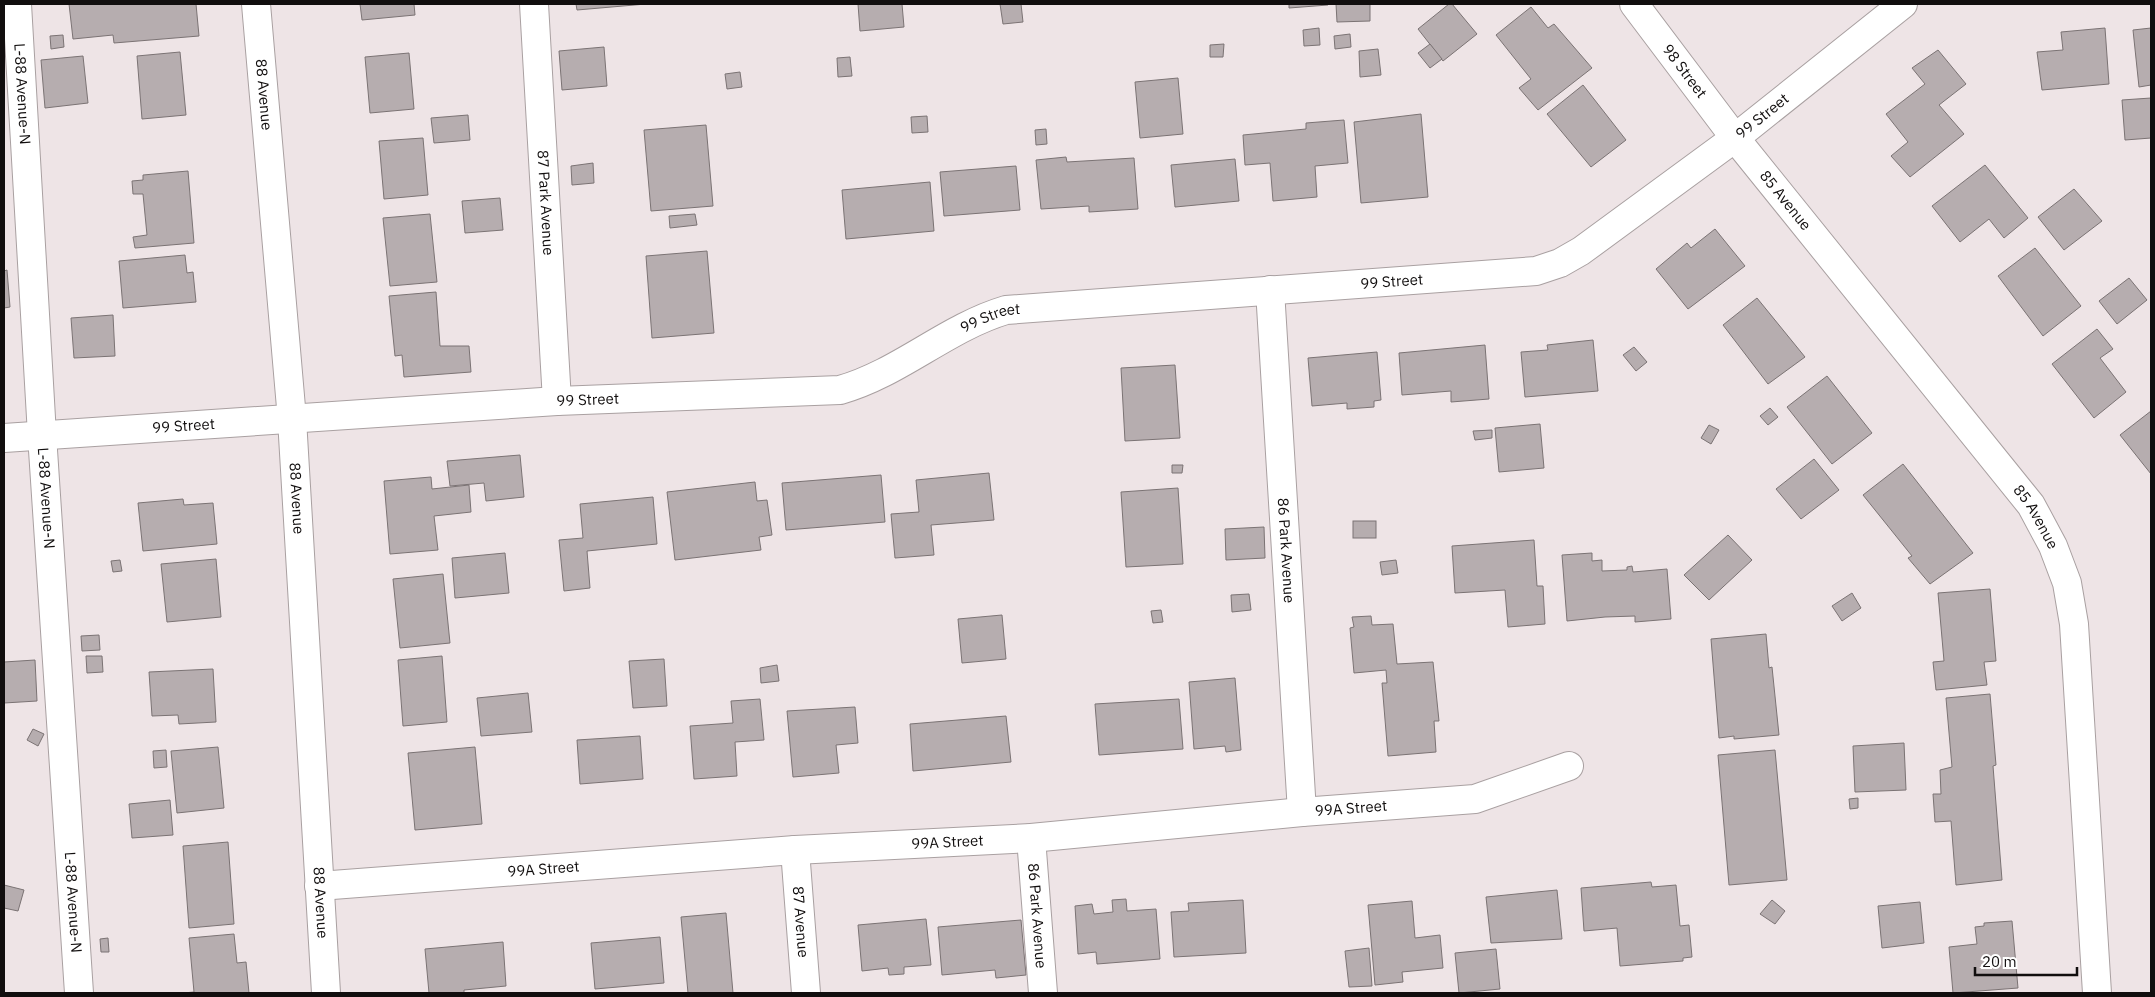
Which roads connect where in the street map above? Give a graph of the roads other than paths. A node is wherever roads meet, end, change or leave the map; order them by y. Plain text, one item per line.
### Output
1 (17, 4) edge
2 (256, 4) edge
3 (534, 4) edge
4 (1634, 4) edge
5 (1903, 4) edge
6 (1735, 138) junction
7 (15, 164) edge
8 (1270, 290) junction
9 (557, 402) junction
10 (292, 419) junction
11 (42, 436) junction
12 (4, 438) edge
13 (1569, 766) dead end
14 (1302, 812) junction
15 (1031, 838) junction
16 (795, 850) junction
17 (319, 886) junction
18 (79, 993) edge
19 (326, 993) edge
20 (806, 993) edge
21 (1043, 993) edge
22 (2098, 993) edge

1 - 7 street, L-88 Avenue-N
2 - 10 street, 88 Avenue
3 - 9 street, 87 Park Avenue
4 - 6 street, 98 Street
5 - 6 street, 99 Street
6 - 8 street, 99 Street
6 - 22 street, 85 Avenue
7 - 11 street, L-88 Avenue-N
8 - 9 street, 99 Street
8 - 14 street, 86 Park Avenue
9 - 10 street, 99 Street
10 - 11 street, 99 Street
10 - 17 street, 88 Avenue
11 - 12 street, 99 Street
11 - 18 street, L-88 Avenue-N
13 - 14 street, 99A Street
14 - 15 street, 99A Street
15 - 16 street, 99A Street
15 - 21 street, 86 Park Avenue
16 - 17 street, 99A Street
16 - 20 street, 87 Avenue
17 - 19 street, 88 Avenue

